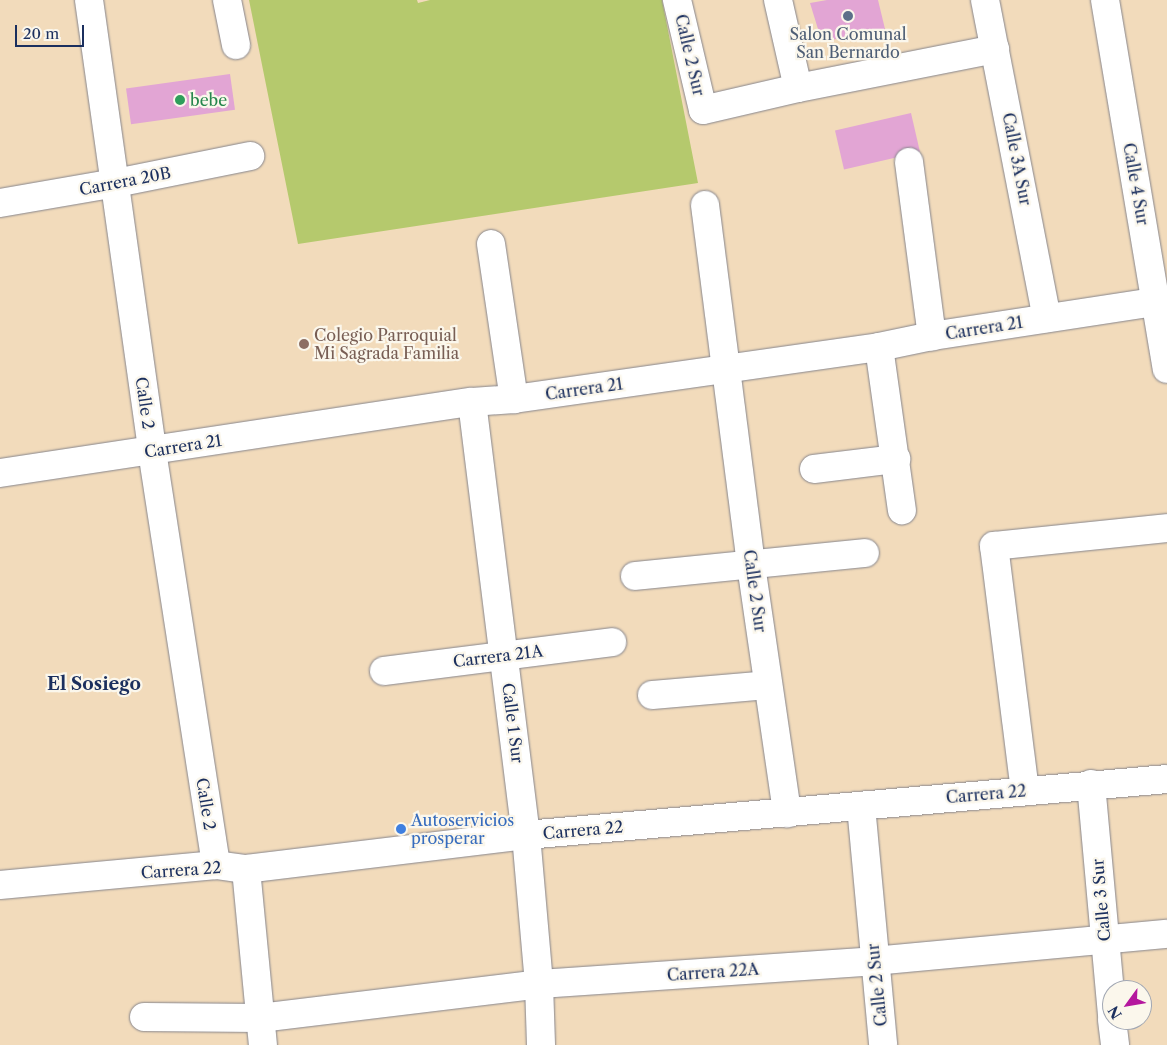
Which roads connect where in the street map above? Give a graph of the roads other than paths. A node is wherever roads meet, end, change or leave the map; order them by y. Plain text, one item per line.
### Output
1 (89, 0) edge
2 (227, 0) edge
3 (677, 0) edge
4 (778, 0) edge
5 (985, 0) edge
6 (1105, 0) edge
7 (236, 45) dead end
8 (995, 49) junction
9 (798, 88) junction
10 (250, 156) dead end
11 (910, 162) dead end
12 (116, 184) junction
13 (0, 203) edge
14 (705, 205) dead end
15 (490, 244) dead end
16 (1162, 300) edge
17 (1047, 318) junction
18 (932, 336) junction
19 (880, 347) junction
20 (725, 368) junction
21 (1167, 369) edge
22 (514, 398) junction
23 (472, 402) junction
24 (152, 451) junction
25 (896, 459) junction
26 (814, 469) dead end
27 (0, 473) edge
28 (902, 510) dead end
29 (1167, 528) edge
30 (865, 553) dead end
31 (751, 565) junction
32 (635, 576) dead end
33 (612, 642) dead end
34 (504, 655) junction
35 (384, 671) dead end
36 (768, 685) junction
37 (652, 695) dead end
38 (1167, 779) edge
39 (1091, 784) junction
40 (1025, 791) junction
41 (861, 806) junction
42 (787, 813) junction
43 (526, 835) junction
44 (216, 865) junction
45 (246, 869) junction
46 (0, 885) edge
47 (1167, 934) edge
48 (1105, 940) junction
49 (874, 961) junction
50 (1109, 980) edge
51 (539, 984) junction
52 (144, 1017) dead end
53 (260, 1018) junction
54 (1113, 1030) edge
55 (263, 1045) edge
56 (541, 1045) edge
57 (883, 1045) edge
58 (1115, 1045) edge

1 - 12 street, Calle 2
2 - 7 street
3 - 9 street, Calle 2 Sur
4 - 9 street
5 - 8 street, Calle 3A Sur
6 - 16 street, Calle 4 Sur
8 - 9 street
8 - 17 street, Calle 3A Sur
10 - 12 street, Carrera 20B
11 - 18 street
12 - 13 street, Carrera 20B
12 - 24 street, Calle 2
14 - 20 street, Calle 2 Sur
15 - 22 street
16 - 17 street, Carrera 21
16 - 21 street, Calle 4 Sur
17 - 18 street, Carrera 21
18 - 19 street, Carrera 21
19 - 20 street, Carrera 21
19 - 25 street
20 - 22 street, Carrera 21
20 - 31 street, Calle 2 Sur
22 - 23 street, Carrera 21
23 - 24 street, Carrera 21
23 - 34 street, Calle 1 Sur
24 - 27 street, Carrera 21
24 - 44 street, Calle 2
25 - 26 street
25 - 28 street
29 - 40 street
30 - 31 street
31 - 32 street
31 - 36 street, Calle 2 Sur
33 - 34 street, Carrera 21A
34 - 35 street, Carrera 21A
34 - 43 street, Calle 1 Sur
36 - 37 street
36 - 42 street, Calle 2 Sur
38 - 39 street, Carrera 22
39 - 40 street, Carrera 22
39 - 48 street, Calle 3 Sur
40 - 41 street, Carrera 22
41 - 42 street, Carrera 22
41 - 49 street, Calle 2 Sur
42 - 43 street, Carrera 22
43 - 45 street, Carrera 22
43 - 51 street, Calle 1 Sur
44 - 45 street, Carrera 22
44 - 46 street, Carrera 22
45 - 53 street
47 - 48 street, Carrera 22A
48 - 49 street, Carrera 22A
48 - 50 street, Calle 3 Sur
49 - 51 street, Carrera 22A
49 - 57 street, Calle 2 Sur
51 - 53 street, Carrera 22A
51 - 56 street, Calle 1 Sur
52 - 53 street, Carrera 22A
53 - 55 street
54 - 58 street, Calle 3 Sur

